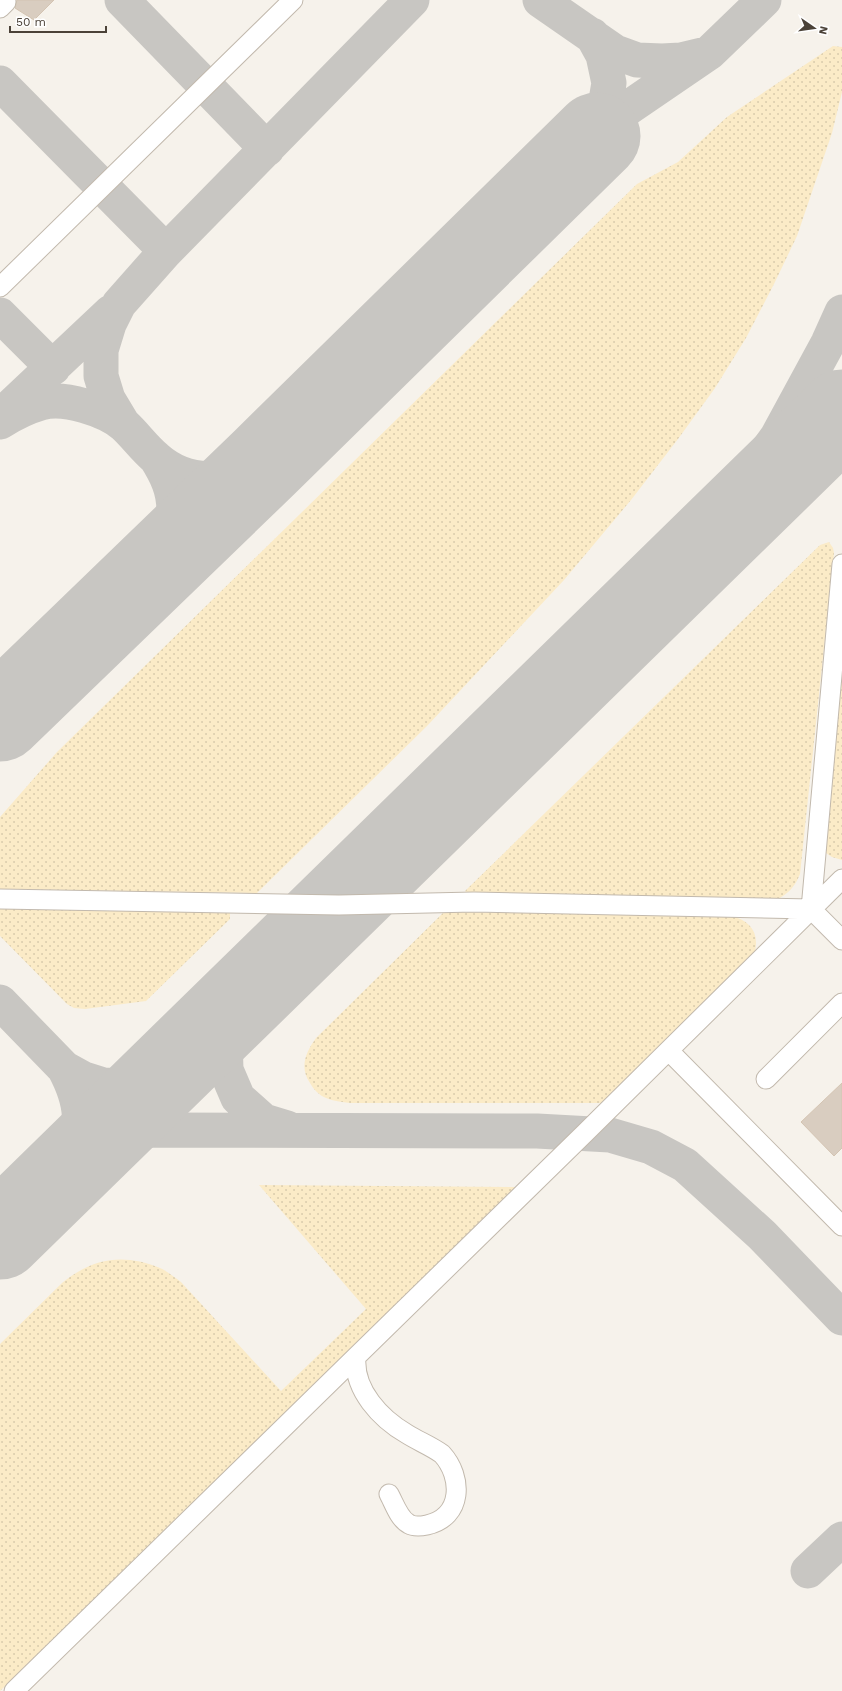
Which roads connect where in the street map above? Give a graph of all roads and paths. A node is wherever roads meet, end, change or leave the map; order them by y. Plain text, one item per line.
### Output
1 (293, 0) edge
2 (0, 287) edge
3 (842, 564) edge
4 (842, 879) edge
5 (0, 898) edge
6 (811, 909) junction
7 (842, 940) edge
8 (842, 1003) edge
9 (669, 1051) junction
10 (766, 1079) dead end
11 (841, 1224) edge
12 (356, 1357) junction
13 (389, 1494) dead end
14 (14, 1691) edge

1 - 2 lane
3 - 6 lane
4 - 6 lane
5 - 6 lane
6 - 7 lane
6 - 9 lane
8 - 10 lane
9 - 11 lane
9 - 12 lane
12 - 13 lane
12 - 14 lane

